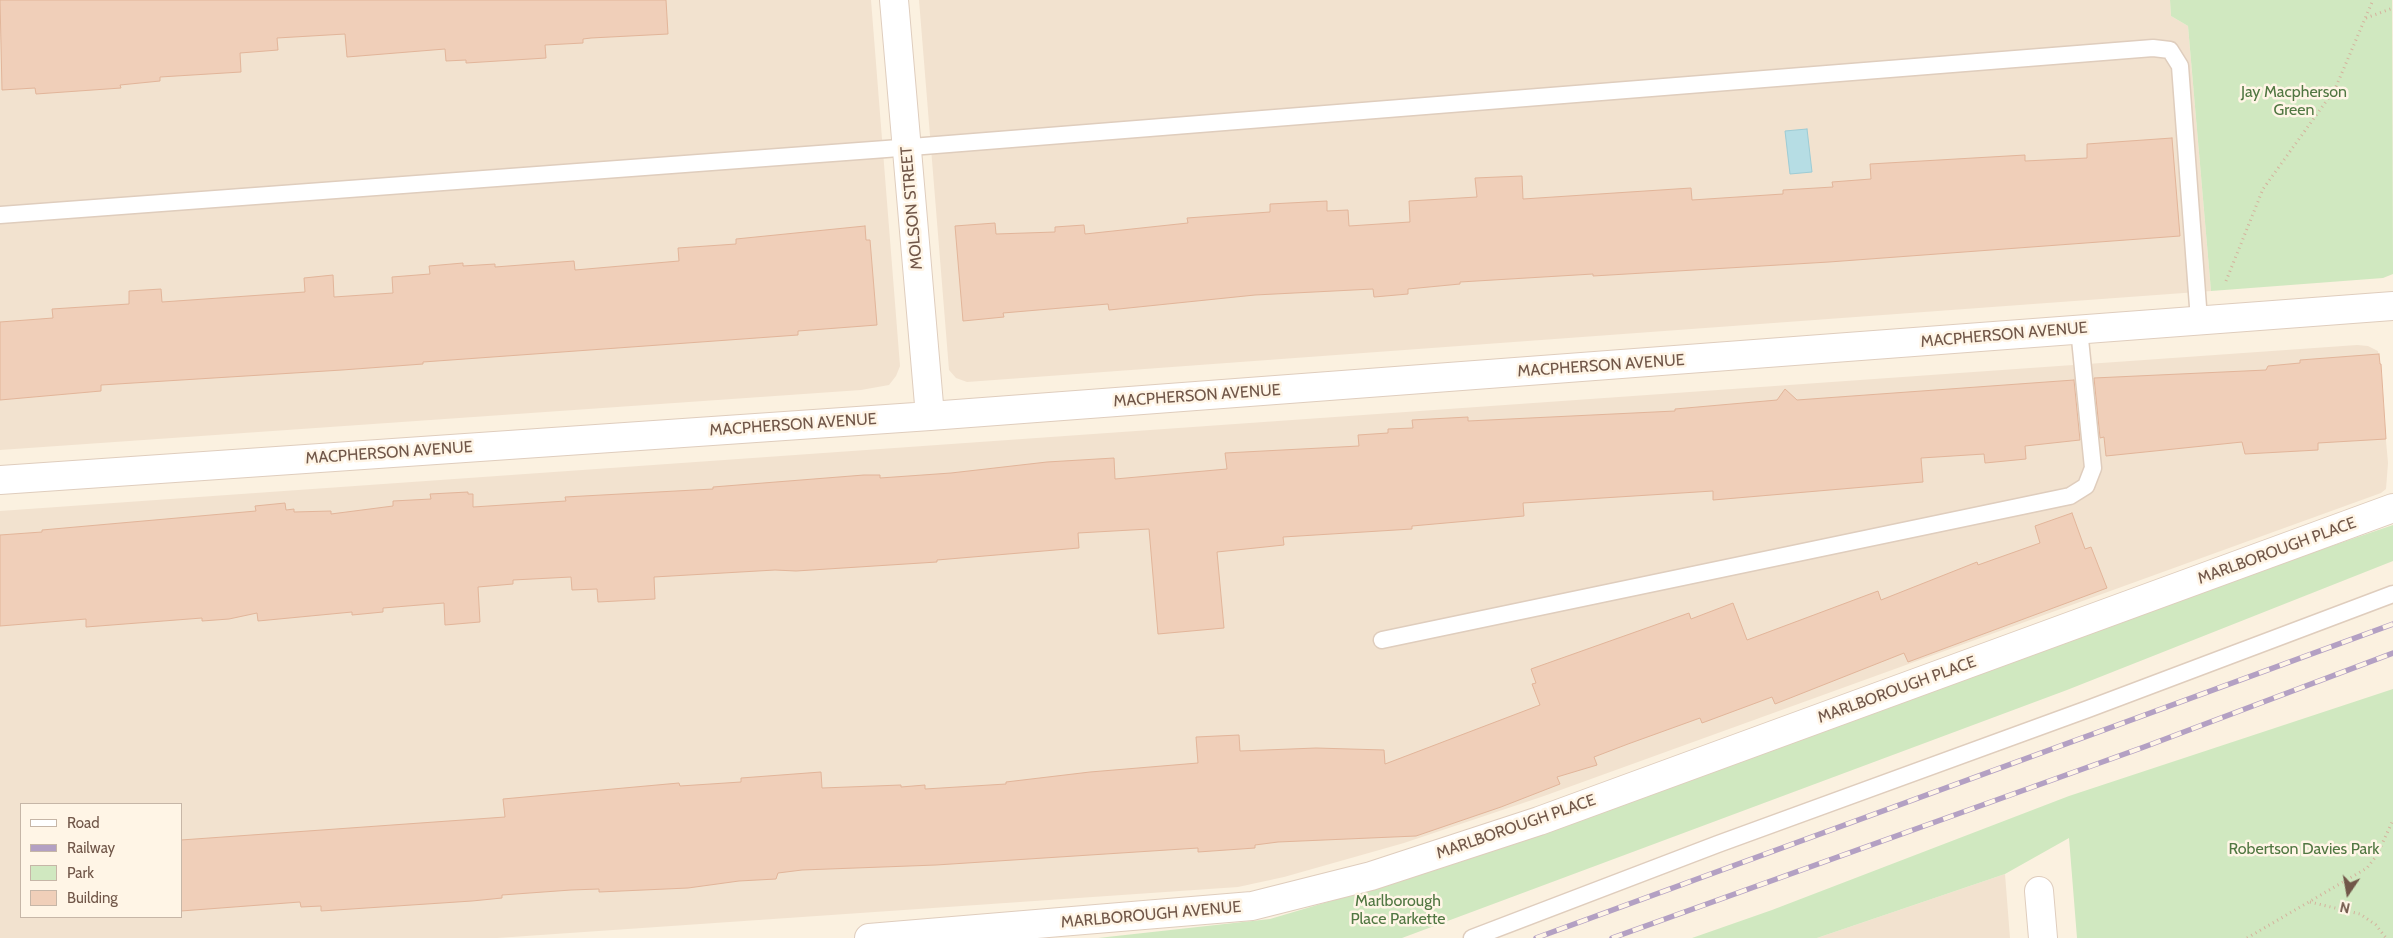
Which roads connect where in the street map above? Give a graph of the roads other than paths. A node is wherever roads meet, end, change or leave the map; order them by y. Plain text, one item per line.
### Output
1 (894, 0) edge
2 (906, 147) junction
3 (0, 215) edge
4 (2393, 306) edge
5 (2200, 320) junction
6 (2079, 329) junction
7 (930, 416) junction
8 (0, 480) edge
9 (2393, 508) edge
10 (2393, 594) edge
11 (1382, 640) dead end
12 (1399, 867) joint
13 (2039, 891) dead end
14 (869, 938) edge
15 (1472, 938) edge
16 (2043, 938) edge

1 - 2 street, MOLSON STREET
2 - 3 lane
2 - 5 lane
2 - 7 street, MOLSON STREET
4 - 5 street, MACPHERSON AVENUE
5 - 6 street, MACPHERSON AVENUE
6 - 7 street, MACPHERSON AVENUE
6 - 11 lane
7 - 8 street, MACPHERSON AVENUE
9 - 12 street, MARLBOROUGH PLACE
10 - 15 lane
12 - 14 street, MARLBOROUGH AVENUE
13 - 16 street

